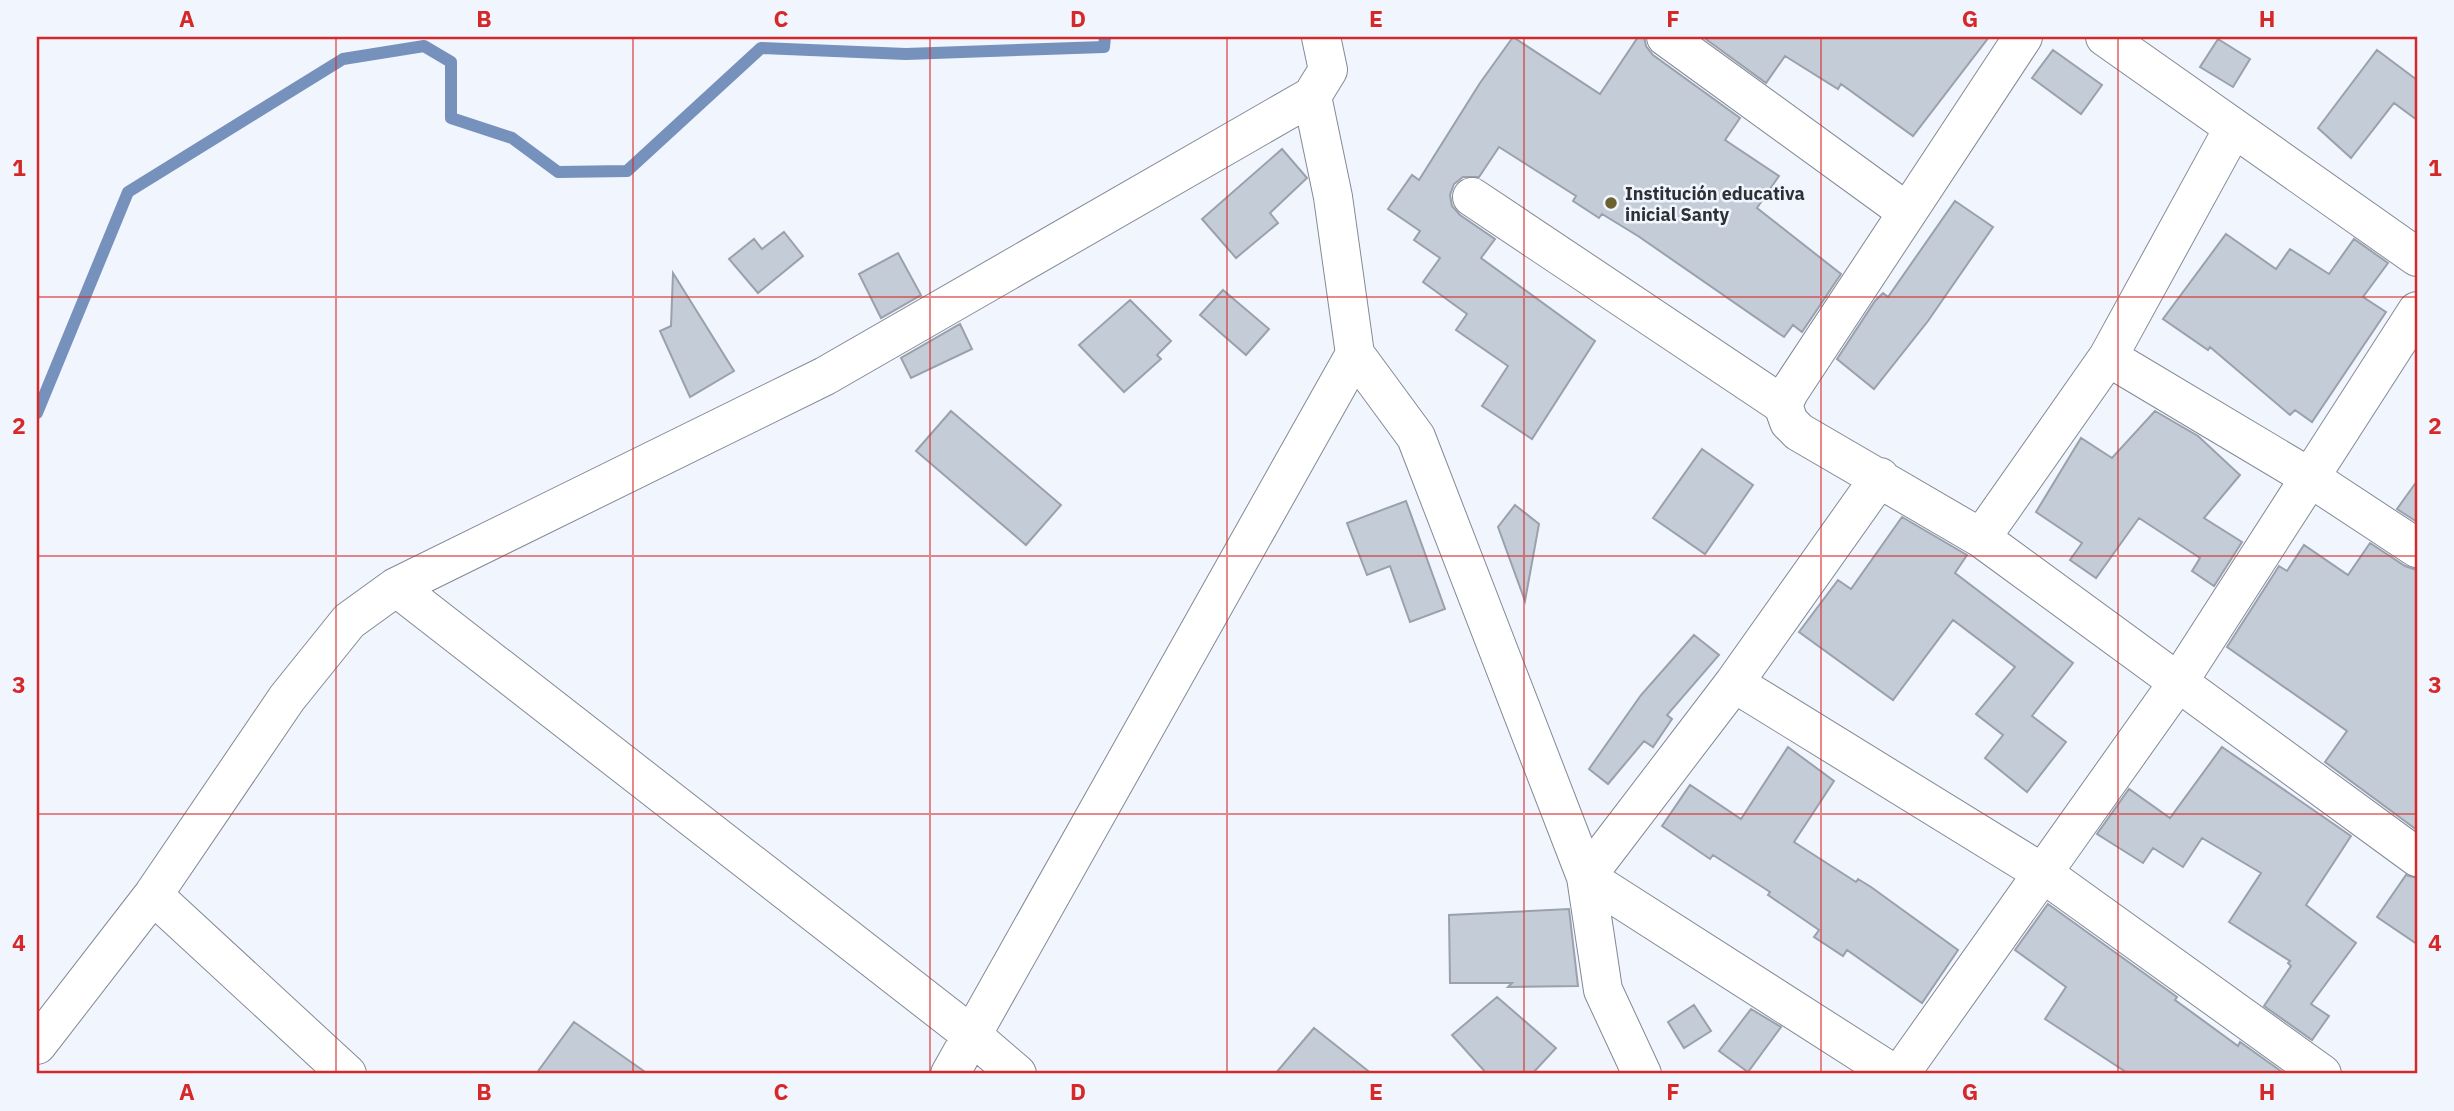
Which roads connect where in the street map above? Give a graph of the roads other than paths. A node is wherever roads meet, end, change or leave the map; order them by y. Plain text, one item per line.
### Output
1 (1321, 37) edge
2 (1665, 37) edge
3 (2023, 37) edge
4 (2129, 43) edge
5 (1312, 96) junction
6 (2232, 129) junction
7 (1472, 197) dead end
8 (1907, 212) junction
9 (2417, 257) edge
10 (2417, 310) edge
11 (1355, 354) junction
12 (2108, 357) junction
13 (1783, 405) junction
14 (1880, 477) junction
15 (2309, 477) junction
16 (1981, 538) junction
17 (2417, 548) edge
18 (396, 587) junction
19 (2179, 681) junction
20 (1734, 683) junction
21 (2417, 857) edge
22 (2045, 874) junction
23 (1586, 877) junction
24 (153, 895) junction
25 (974, 1037) junction
26 (37, 1045) edge
27 (347, 1074) edge
28 (950, 1074) edge
29 (1017, 1074) edge
30 (1642, 1074) edge
31 (1894, 1074) edge
32 (1900, 1074) edge
33 (2322, 1074) edge

1 - 5 street
2 - 8 street
3 - 8 street
4 - 6 street
5 - 11 street
5 - 18 street
6 - 9 street
6 - 12 street
7 - 13 street
8 - 13 street
10 - 15 street
11 - 23 street
11 - 25 street
12 - 15 street
12 - 16 street
13 - 14 street
14 - 16 street
14 - 20 street
15 - 17 street
15 - 19 street
16 - 19 street
18 - 24 street
18 - 25 street
19 - 21 street
19 - 22 street
20 - 22 street
20 - 23 street
22 - 32 street
22 - 33 street
23 - 30 street
23 - 31 street
24 - 26 street
24 - 27 street
25 - 28 street
25 - 29 street

